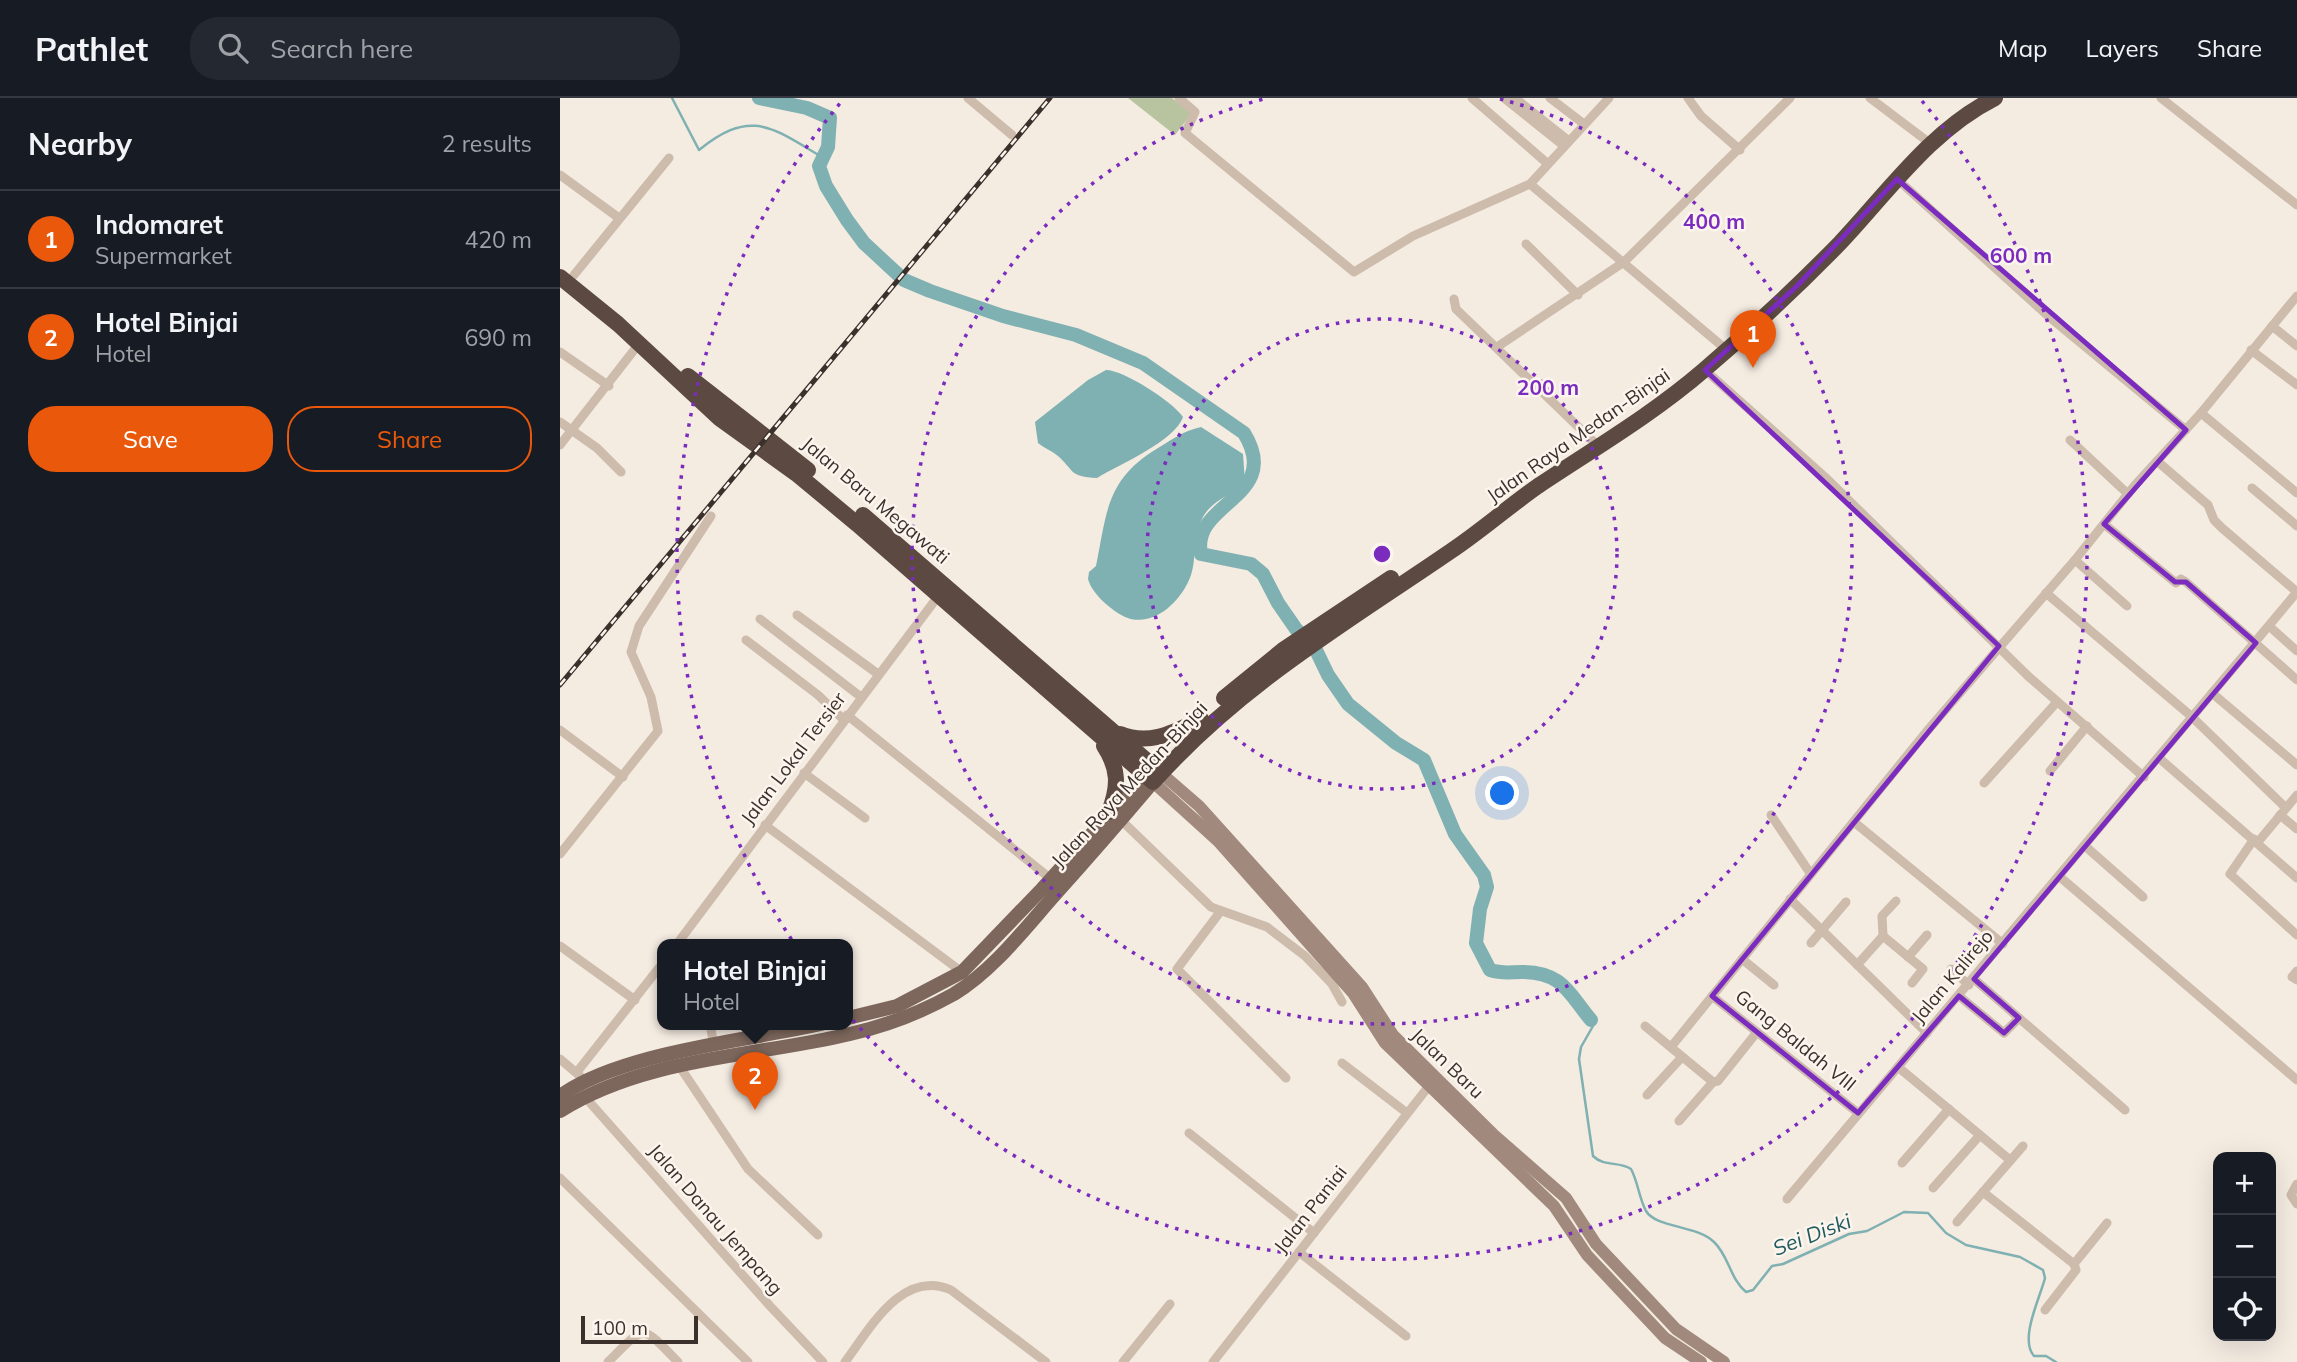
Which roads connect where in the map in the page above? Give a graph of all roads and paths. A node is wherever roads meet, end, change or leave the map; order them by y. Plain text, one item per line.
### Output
1 (968, 98) edge
2 (1179, 98) edge
3 (1472, 98) edge
4 (1504, 98) edge
5 (1515, 98) edge
6 (1550, 98) edge
7 (1688, 98) edge
8 (1790, 98) edge
9 (1870, 98) edge
10 (1980, 98) edge
11 (1995, 98) edge
12 (2161, 98) edge
13 (1604, 100) edge
14 (1584, 124) junction
15 (1012, 135) dead end
16 (1929, 142) junction
17 (1567, 144) junction
18 (1741, 150) junction
19 (669, 158) dead end
20 (1548, 164) junction
21 (560, 175) edge
22 (1897, 179) junction
23 (1530, 184) junction
24 (2297, 205) edge
25 (619, 218) junction
26 (1526, 244) dead end
27 (1624, 262) junction
28 (560, 263) edge
29 (567, 276) edge
30 (1577, 295) junction
31 (1454, 299) dead end
32 (2296, 300) edge
33 (2272, 326) junction
34 (1732, 340) junction
35 (638, 345) junction
36 (2297, 346) edge
37 (1497, 347) junction
38 (2251, 350) junction
39 (560, 352) edge
40 (1705, 370) junction
41 (2297, 385) edge
42 (609, 386) junction
43 (2201, 413) junction
44 (560, 422) edge
45 (572, 430) junction
46 (2186, 430) junction
47 (2070, 440) dead end
48 (1594, 442) junction
49 (560, 445) edge
50 (2157, 461) junction
51 (621, 472) dead end
52 (2252, 488) dead end
53 (2128, 494) junction
54 (2297, 494) edge
55 (711, 516) dead end
56 (2104, 524) junction
57 (2297, 526) edge
58 (2075, 560) junction
59 (938, 589) junction
60 (2297, 592) edge
61 (2046, 593) junction
62 (2127, 606) dead end
63 (797, 615) dead end
64 (1342, 616) junction
65 (760, 619) dead end
66 (2269, 626) junction
67 (746, 640) dead end
68 (2256, 643) junction
69 (1999, 646) junction
70 (2297, 651) edge
71 (1287, 655) junction
72 (878, 674) junction
73 (2297, 680) edge
74 (2211, 693) junction
75 (861, 697) junction
76 (2057, 702) junction
77 (2191, 716) junction
78 (845, 718) junction
79 (1201, 719) junction
80 (2087, 726) junction
81 (560, 730) edge
82 (1102, 733) junction
83 (2159, 758) junction
84 (2297, 765) edge
85 (2050, 771) dead end
86 (804, 773) junction
87 (1153, 774) junction
88 (623, 777) junction
89 (2144, 777) junction
90 (1984, 783) dead end
91 (2297, 795) edge
92 (2283, 812) junction
93 (1115, 816) junction
94 (1771, 816) dead end
95 (865, 818) dead end
96 (1854, 822) junction
97 (765, 825) junction
98 (2297, 829) edge
99 (2256, 841) junction
100 (2085, 846) junction
101 (560, 855) edge
102 (1810, 873) junction
103 (2060, 877) junction
104 (1051, 878) junction
105 (2297, 878) edge
106 (2143, 897) dead end
107 (1790, 899) junction
108 (1896, 901) dead end
109 (1846, 902) dead end
110 (1220, 912) junction
111 (1822, 930) junction
112 (1927, 934) dead end
113 (2297, 935) edge
114 (1884, 936) junction
115 (681, 939) edge
116 (1811, 943) dead end
117 (2003, 944) junction
118 (560, 946) edge
119 (1908, 957) junction
120 (1742, 960) junction
121 (1322, 961) junction
122 (1857, 965) junction
123 (1951, 970) dead end
124 (657, 971) edge
125 (2297, 971) edge
126 (961, 972) junction
127 (2297, 980) edge
128 (1971, 982) junction
129 (1912, 983) dead end
130 (1774, 985) dead end
131 (1712, 996) junction
132 (1959, 996) junction
133 (635, 1000) junction
134 (1342, 1002) dead end
135 (853, 1015) edge
136 (2019, 1018) junction
137 (1645, 1026) dead end
138 (711, 1030) edge
139 (775, 1030) edge
140 (1757, 1032) junction
141 (1927, 1033) junction
142 (714, 1046) junction
143 (1671, 1047) junction
144 (1682, 1057) junction
145 (560, 1059) edge
146 (1342, 1063) dead end
147 (1898, 1067) junction
148 (680, 1068) junction
149 (1286, 1078) dead end
150 (2297, 1080) edge
151 (1432, 1082) junction
152 (1713, 1082) junction
153 (582, 1084) junction
154 (1647, 1095) dead end
155 (560, 1096) edge
156 (1949, 1110) junction
157 (2125, 1110) dead end
158 (560, 1111) edge
159 (1407, 1113) junction
160 (1858, 1113) junction
161 (1679, 1121) dead end
162 (1189, 1133) dead end
163 (1980, 1135) junction
164 (2023, 1146) dead end
165 (2010, 1160) junction
166 (1902, 1163) dead end
167 (560, 1178) edge
168 (2297, 1184) edge
169 (1933, 1188) dead end
170 (1983, 1192) junction
171 (1787, 1199) dead end
172 (2297, 1204) edge
173 (1956, 1222) dead end
174 (2107, 1223) dead end
175 (1314, 1233) junction
176 (818, 1235) dead end
177 (1299, 1252) junction
178 (2074, 1264) junction
179 (1170, 1304) dead end
180 (2045, 1310) dead end
181 (1406, 1336) dead end
182 (608, 1362) edge
183 (678, 1362) edge
184 (748, 1362) edge
185 (823, 1362) edge
186 (845, 1362) edge
187 (1046, 1362) edge
188 (1123, 1362) edge
189 (1213, 1362) edge
190 (1701, 1362) edge
191 (1724, 1362) edge

1 - 15 street
2 - 23 street
3 - 20 street
4 - 17 street
5 - 17 street
6 - 14 street
7 - 18 street
8 - 18 street
9 - 16 street
10 - 16 highway, Jalan Raya Medan-Binjai
11 - 16 highway, Jalan Raya Medan-Binjai
12 - 24 street
13 - 14 street
14 - 17 street
16 - 22 highway, Jalan Raya Medan-Binjai
16 - 34 highway, Jalan Raya Medan-Binjai
17 - 20 street
18 - 27 street
19 - 25 street
20 - 23 street
21 - 25 street
22 - 34 highway, Jalan Raya Medan-Binjai
22 - 46 street
23 - 27 street
25 - 29 street
26 - 30 street
27 - 30 street
27 - 34 street
28 - 29 highway, Jalan Baru Megawati
29 - 35 highway, Jalan Baru Megawati
29 - 59 highway, Jalan Baru Megawati
30 - 37 street
31 - 37 street
32 - 33 street
33 - 36 street
33 - 38 street
34 - 40 highway, Jalan Raya Medan-Binjai
34 - 48 highway, Jalan Raya Medan-Binjai
35 - 42 street
35 - 59 highway, Jalan Baru Megawati
37 - 48 street
38 - 41 street
38 - 43 street
39 - 42 street
40 - 64 highway, Jalan Raya Medan-Binjai
40 - 69 street
42 - 45 street
43 - 46 street
43 - 54 street
44 - 45 street
45 - 49 street
45 - 51 street
46 - 50 street
47 - 53 street
48 - 64 highway, Jalan Raya Medan-Binjai
50 - 53 street
50 - 60 street
52 - 57 street
53 - 56 street
55 - 88 street
56 - 58 street
56 - 68 street
58 - 61 street
58 - 62 street
59 - 72 street, Jalan Lokal Tersier
59 - 82 highway, Jalan Baru Megawati
60 - 66 street, Jalan Kalirejo
61 - 69 street
61 - 77 street
63 - 72 street
64 - 71 highway, Jalan Raya Medan-Binjai
65 - 75 street
66 - 68 street, Jalan Kalirejo
66 - 70 street
67 - 78 street
68 - 73 street
68 - 74 street, Jalan Kalirejo
69 - 76 street
69 - 96 street
71 - 79 highway, Jalan Raya Medan-Binjai
71 - 87 highway, Jalan Raya Medan-Binjai
72 - 75 street, Jalan Lokal Tersier
74 - 77 street, Jalan Kalirejo
74 - 84 street
75 - 78 street, Jalan Lokal Tersier
76 - 80 street
76 - 90 street
77 - 83 street, Jalan Kalirejo
77 - 92 street
78 - 86 street, Jalan Lokal Tersier
78 - 104 street
79 - 82 highway
79 - 87 highway, Jalan Raya Medan-Binjai
80 - 85 street
80 - 89 street
81 - 88 street
82 - 87 highway, Jalan Baru Megawati
82 - 93 highway
83 - 89 street, Jalan Kalirejo
83 - 99 street
86 - 95 street
86 - 97 street, Jalan Lokal Tersier
87 - 93 main road, Jalan Raya Medan-Binjai
87 - 121 street, Jalan Baru
88 - 101 street
89 - 100 street, Jalan Kalirejo
91 - 92 street
92 - 98 street
92 - 99 street
93 - 104 main road, Jalan Raya Medan-Binjai
93 - 110 street
93 - 148 main road, Jalan Raya Medan-Binjai
94 - 102 street
96 - 102 street
96 - 117 street
97 - 115 street, Jalan Lokal Tersier
97 - 126 street
99 - 105 street
99 - 113 street
100 - 103 street, Jalan Kalirejo
100 - 106 street
102 - 107 street
103 - 117 street, Jalan Kalirejo
103 - 150 street
104 - 126 main road, Jalan Raya Medan-Binjai
107 - 111 street
107 - 120 street
108 - 114 street
109 - 111 street
110 - 121 street
110 - 149 street
111 - 116 street
111 - 122 street
112 - 119 street
114 - 119 street
114 - 122 street
117 - 128 street, Jalan Kalirejo
118 - 133 street
119 - 129 street
120 - 130 street
120 - 131 street
121 - 134 street
121 - 151 street, Jalan Baru
122 - 141 street
123 - 128 street
124 - 133 street
125 - 127 street
126 - 135 main road, Jalan Raya Medan-Binjai
128 - 132 street, Jalan Kalirejo
128 - 136 street
131 - 140 street, Gang Baldah VIII
131 - 143 street
132 - 136 street
132 - 141 street, Jalan Kalirejo
133 - 153 street
136 - 157 street
137 - 143 street
138 - 142 street
139 - 142 main road, Jalan Raya Medan-Binjai
140 - 152 street
140 - 160 street, Gang Baldah VIII
141 - 147 street, Jalan Kalirejo
142 - 153 main road, Jalan Raya Medan-Binjai
143 - 144 street
144 - 152 street
144 - 154 street
145 - 153 street, Jalan Danau Jempang
146 - 159 street
147 - 156 street
147 - 160 street, Jalan Kalirejo
148 - 153 main road, Jalan Raya Medan-Binjai
148 - 176 street
151 - 159 street, Jalan Paniai
151 - 190 street, Jalan Baru
151 - 191 street, Jalan Baru
152 - 161 street
153 - 155 main road, Jalan Raya Medan-Binjai
153 - 158 main road, Jalan Raya Medan-Binjai
153 - 185 street, Jalan Danau Jempang
156 - 163 street
156 - 166 street
159 - 175 street, Jalan Paniai
160 - 171 street, Jalan Kalirejo
162 - 175 street
163 - 165 street
163 - 169 street
164 - 165 street
165 - 170 street
167 - 184 street
168 - 172 street
170 - 173 street
170 - 178 street
174 - 178 street
175 - 177 street, Jalan Paniai
177 - 181 street
177 - 189 street, Jalan Paniai
178 - 180 street
179 - 188 street
182 - 183 street
186 - 187 street

